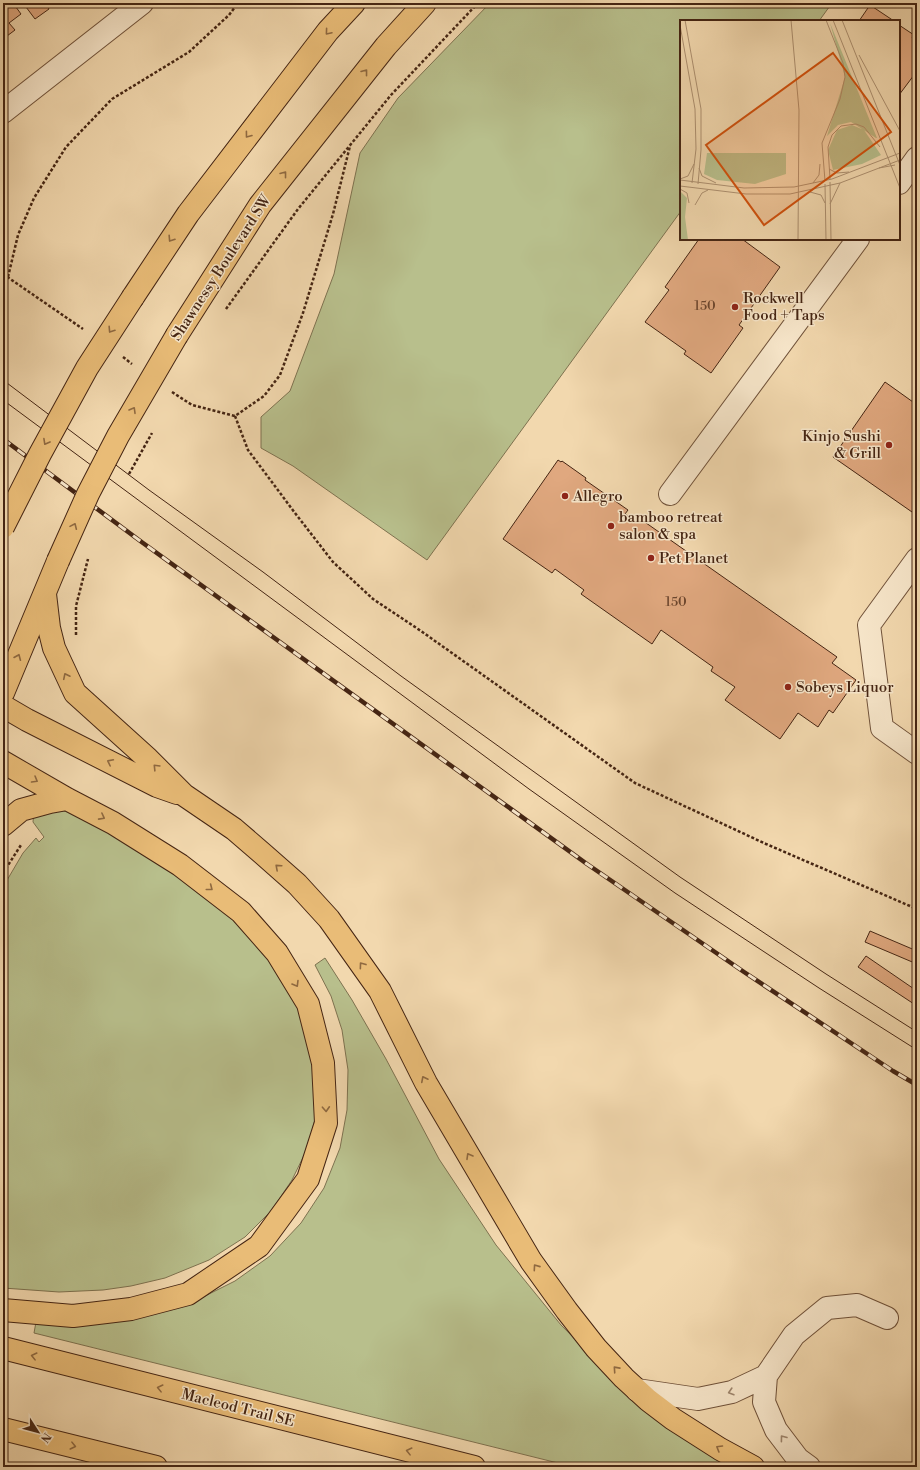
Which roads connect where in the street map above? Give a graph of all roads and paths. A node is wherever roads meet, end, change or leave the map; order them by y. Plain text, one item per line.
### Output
1 (142, 3) edge
2 (238, 3) edge
3 (354, 3) edge
4 (425, 3) edge
5 (478, 3) edge
6 (3, 112) edge
7 (917, 158) edge
8 (900, 182) edge
9 (857, 240) edge
10 (8, 276) dead end
11 (222, 315) dead end
12 (174, 392) dead end
13 (171, 398) dead end
14 (235, 416) dead end
15 (153, 431) dead end
16 (128, 476) dead end
17 (670, 494) dead end
18 (3, 527) edge
19 (90, 552) dead end
20 (917, 559) edge
21 (45, 594) junction
22 (76, 635) dead end
23 (3, 693) edge
24 (3, 706) edge
25 (917, 753) edge
26 (3, 762) edge
27 (184, 795) junction
28 (67, 799) junction
29 (3, 825) edge
30 (23, 840) dead end
31 (3, 873) edge
32 (917, 909) edge
33 (3, 1310) edge
34 (887, 1318) dead end
35 (3, 1348) edge
36 (766, 1376) junction
37 (637, 1390) junction
38 (3, 1429) edge
39 (3, 1432) edge
40 (35, 1437) junction
41 (156, 1467) edge
42 (474, 1467) edge
43 (753, 1467) edge
44 (809, 1467) edge

1 - 6 street
2 - 10 path
3 -> 18 main road, bridge
21 -> 4 main road, Shawnessy Boulevard SW, bridge
5 - 11 path
7 - 8 street
9 - 17 street
12 - 13 path
14 - 32 path
15 - 16 path, bridge
19 - 22 path, bridge
20 - 25 street
23 -> 21 main road, Shawnessy Boulevard SW
27 -> 21 main road
27 -> 24 main road
26 -> 28 main road
37 -> 27 main road
28 - 29 main road
28 -> 33 main road
30 - 31 path
34 - 36 street
42 -> 35 main road, Macleod Trail SE
36 -> 37 street
44 -> 36 street
43 -> 37 main road
38 - 40 main road
39 - 40 main road
40 -> 41 main road

